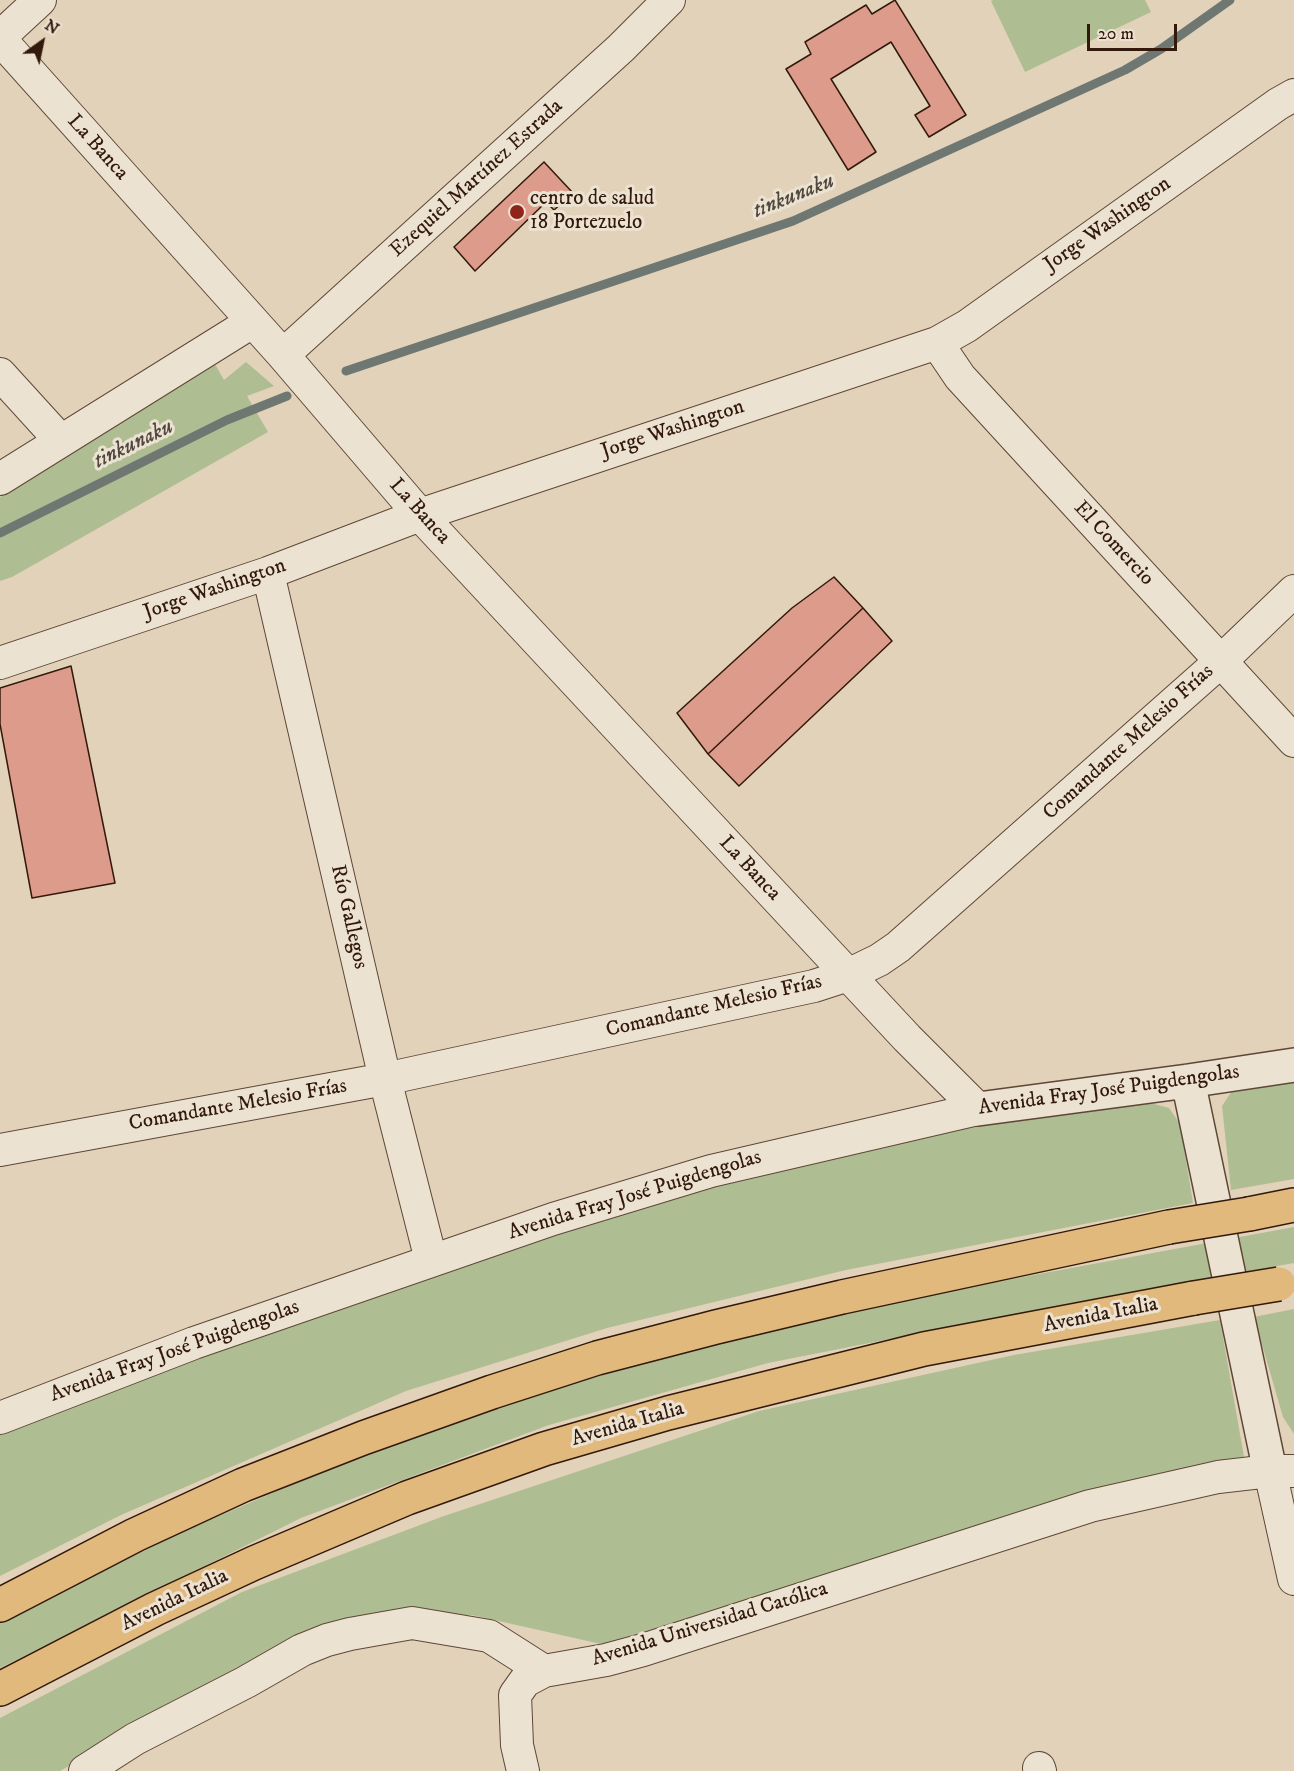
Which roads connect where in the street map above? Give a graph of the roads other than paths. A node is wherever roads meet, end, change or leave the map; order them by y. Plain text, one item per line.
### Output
1 (40, 0) edge
2 (669, 0) edge
3 (0, 38) edge
4 (1294, 95) edge
5 (252, 322) junction
6 (937, 343) junction
7 (283, 355) junction
8 (0, 374) edge
9 (61, 441) junction
10 (0, 479) edge
11 (420, 515) junction
12 (268, 573) junction
13 (1294, 591) edge
14 (1221, 661) junction
15 (0, 663) edge
16 (1294, 741) edge
17 (848, 975) junction
18 (1294, 1065) edge
19 (385, 1079) junction
20 (1188, 1081) junction
21 (978, 1109) junction
22 (0, 1150) edge
23 (1294, 1205) edge
24 (430, 1260) junction
25 (1286, 1282) edge
26 (0, 1418) edge
27 (1282, 1471) edge
28 (1294, 1579) edge
29 (0, 1605) edge
30 (544, 1671) junction
31 (0, 1689) edge
32 (85, 1771) edge
33 (522, 1771) edge

1 - 3 street
2 - 7 street, Ezequiel Martínez Estrada
3 - 5 street, La Banca
4 - 6 street, Jorge Washington
5 - 7 street, La Banca
5 - 9 street
6 - 11 street, Jorge Washington
6 - 14 street, El Comercio
7 - 11 street, La Banca
8 - 9 street
9 - 10 street
11 - 12 street, Jorge Washington
11 - 17 street, La Banca
12 - 15 street, Jorge Washington
12 - 19 street, Río Gallegos
13 - 14 street, Comandante Melesio Frías
14 - 16 street, El Comercio
14 - 17 street, Comandante Melesio Frías
17 - 19 street, Comandante Melesio Frías
17 - 21 street, La Banca
18 - 20 street, Avenida Fray José Puigdengolas
19 - 22 street, Comandante Melesio Frías
19 - 24 street, Río Gallegos
20 - 21 street, Avenida Fray José Puigdengolas
20 - 27 street
21 - 24 street, Avenida Fray José Puigdengolas
23 - 29 main road, bridge
24 - 26 street, Avenida Fray José Puigdengolas
25 - 31 main road, Avenida Italia, bridge
27 - 28 street
27 - 30 street, Avenida Universidad Católica
30 - 32 street
30 - 33 street

